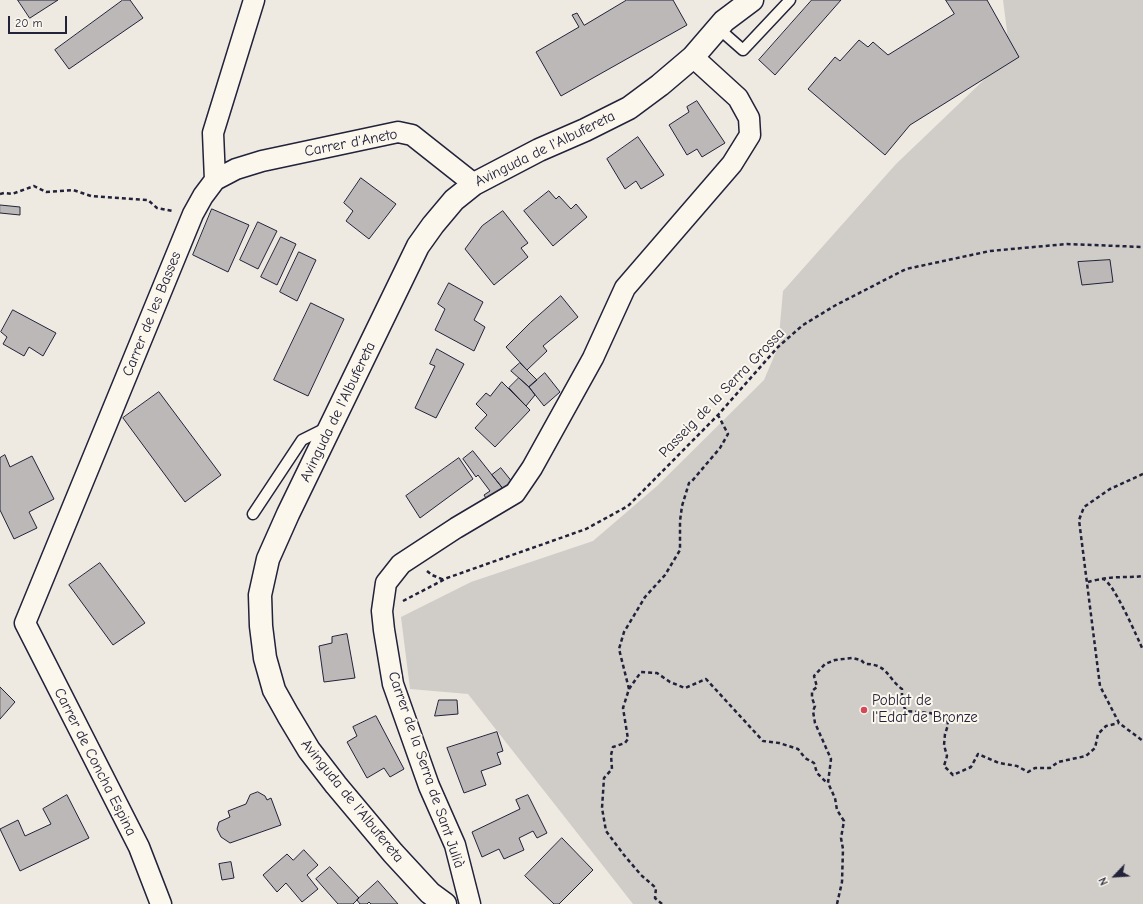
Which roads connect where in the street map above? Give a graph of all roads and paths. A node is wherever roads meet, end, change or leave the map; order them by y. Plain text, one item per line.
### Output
1 (254, 0) edge
2 (734, 0) edge
3 (752, 0) edge
4 (790, 0) edge
5 (721, 25) junction
6 (692, 57) junction
7 (215, 180) junction
8 (474, 184) junction
9 (0, 194) edge
10 (193, 214) junction
11 (1143, 247) edge
12 (718, 415) junction
13 (331, 426) junction
14 (1143, 474) edge
15 (253, 514) dead end
16 (1143, 576) edge
17 (1102, 579) junction
18 (1088, 582) junction
19 (382, 611) junction
20 (25, 623) joint
21 (1143, 650) edge
22 (629, 689) junction
23 (1119, 723) junction
24 (1143, 741) edge
25 (828, 783) junction
26 (160, 904) edge
27 (445, 904) edge
28 (470, 904) edge
29 (662, 904) edge
30 (837, 904) edge

1 - 7 street
2 - 5 main road, Avinguda de l'Albufereta
3 - 5 main road, Avinguda de l'Albufereta
4 - 5 lane
5 - 6 main road, Avinguda de l'Albufereta
6 - 8 main road, Avinguda de l'Albufereta
6 - 19 street, Carrer de la Serra de Sant Julià
7 - 8 street, Carrer d'Aneto
7 - 10 street, Carrer de les Basses
8 - 13 main road, Avinguda de l'Albufereta
9 - 10 path
10 - 20 street, Carrer de les Basses
11 - 12 path, Passeig de la Serra Grossa
12 - 19 path, Passeig de la Serra Grossa
12 - 22 path
13 - 15 lane
13 - 27 main road, Avinguda de l'Albufereta
14 - 18 path
16 - 17 path
17 - 18 path
17 - 21 path
18 - 23 path
19 - 28 street, Carrer de la Serra de Sant Julià
20 - 26 street, Carrer de Concha Espina
22 - 25 path
22 - 29 path
23 - 24 path
23 - 25 path
25 - 30 path

